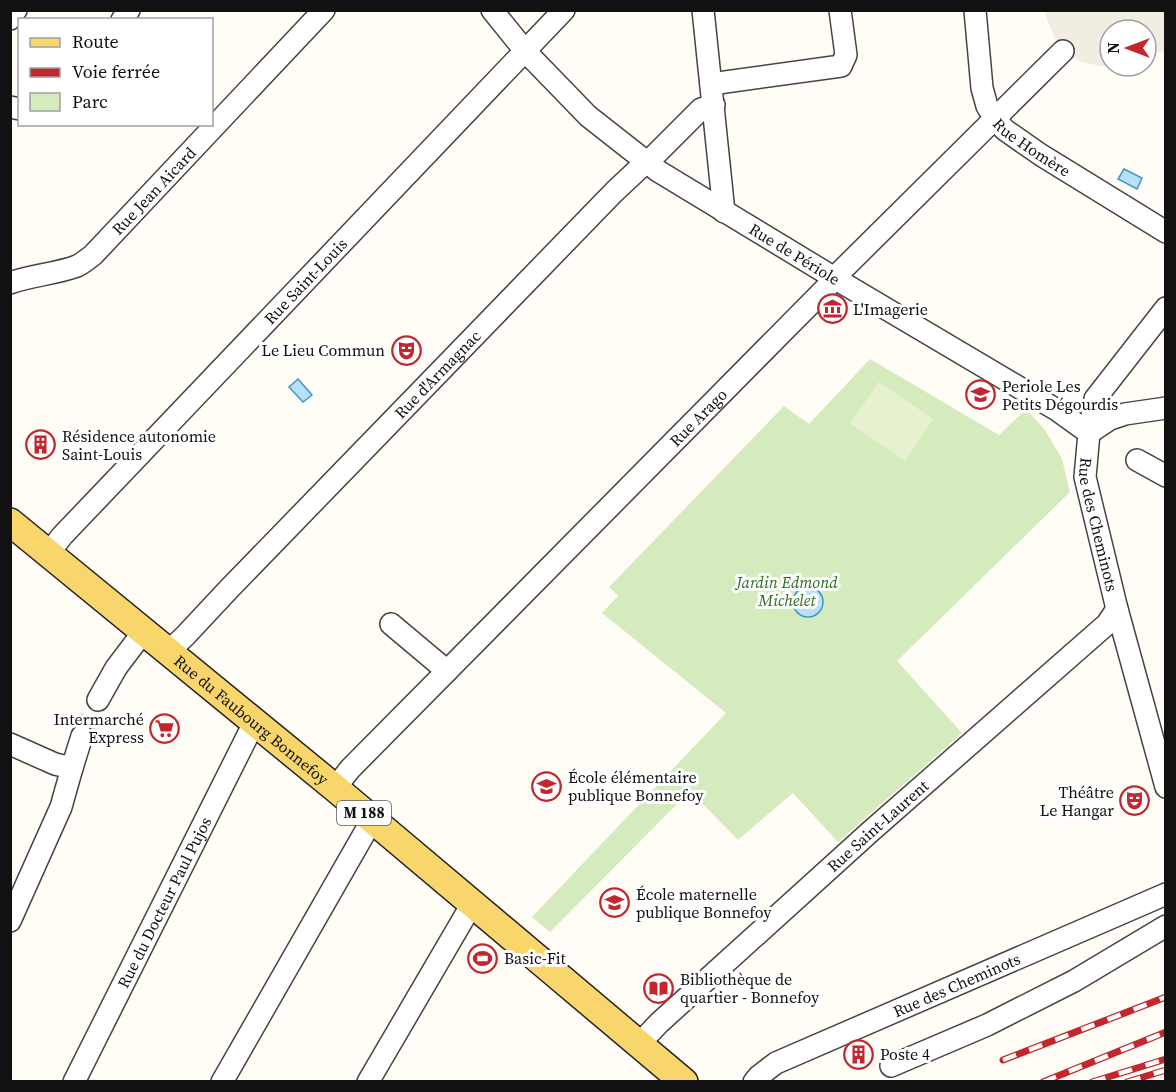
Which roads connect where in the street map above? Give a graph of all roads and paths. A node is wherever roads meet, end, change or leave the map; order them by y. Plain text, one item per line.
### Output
1 (16, 10) edge
2 (324, 10) edge
3 (492, 10) edge
4 (564, 10) edge
5 (703, 10) edge
6 (840, 10) edge
7 (975, 10) edge
8 (10, 19) edge
9 (1063, 51) dead end
10 (526, 52) junction
11 (712, 95) junction
12 (994, 119) junction
13 (646, 162) junction
14 (724, 212) junction
15 (1166, 232) edge
16 (834, 278) junction
17 (10, 283) edge
18 (1166, 308) edge
19 (1166, 408) edge
20 (1089, 433) junction
21 (1137, 460) dead end
22 (1166, 476) edge
23 (10, 522) edge
24 (49, 553) junction
25 (1117, 609) junction
26 (391, 624) dead end
27 (144, 631) junction
28 (168, 652) junction
29 (447, 671) junction
30 (98, 700) tunnel mouth
31 (254, 723) junction
32 (82, 736) tunnel mouth
33 (10, 744) edge
34 (72, 768) junction
35 (1166, 787) edge
36 (334, 788) junction
37 (372, 820) junction
38 (1166, 894) edge
39 (472, 904) junction
40 (10, 921) edge
41 (1166, 926) edge
42 (640, 1043) junction
43 (891, 1066) dead end
44 (74, 1082) edge
45 (222, 1082) edge
46 (368, 1082) edge
47 (684, 1082) edge
48 (754, 1082) edge

1 - 8 street
2 - 17 street, Rue Jean Aicard
3 - 10 street, Rue de Périole
4 - 10 street, Rue Saint-Louis
5 - 11 street
6 - 11 street
7 - 12 street, Rue Homère
9 - 12 street, Rue Arago
10 - 13 street, Rue de Périole
10 - 24 street, Rue Saint-Louis
11 - 13 street, Rue d'Armagnac
11 - 14 street
12 - 15 street, Rue Homère
12 - 16 street, Rue Arago
13 - 14 street, Rue de Périole
13 - 28 street, Rue d'Armagnac
14 - 16 street, Rue de Périole
16 - 20 street, Rue de Périole
16 - 29 street, Rue Arago
18 - 20 street, Rue des Cheminots
19 - 20 street
20 - 25 street, Rue des Cheminots
21 - 22 street
23 - 24 main road, Rue du Faubourg Bonnefoy / M 188
24 - 27 main road, Rue du Faubourg Bonnefoy / M 188
25 - 35 street, Rue des Cheminots
25 - 42 street, Rue Saint-Laurent
26 - 29 street
27 - 28 main road, Rue du Faubourg Bonnefoy / M 188
27 - 30 street
28 - 31 main road, Rue du Faubourg Bonnefoy / M 188
29 - 36 street, Rue Arago
31 - 36 main road, Rue du Faubourg Bonnefoy / M 188
31 - 44 street, Rue du Docteur Paul Pujos
32 - 34 street
33 - 34 street
34 - 40 street
36 - 37 main road, Rue du Faubourg Bonnefoy / M 188
37 - 39 main road, Rue du Faubourg Bonnefoy / M 188
37 - 45 street
38 - 48 street, Rue des Cheminots
39 - 42 main road, Rue du Faubourg Bonnefoy / M 188
39 - 46 street
41 - 43 street
42 - 47 main road, Rue du Faubourg Bonnefoy / M 188

